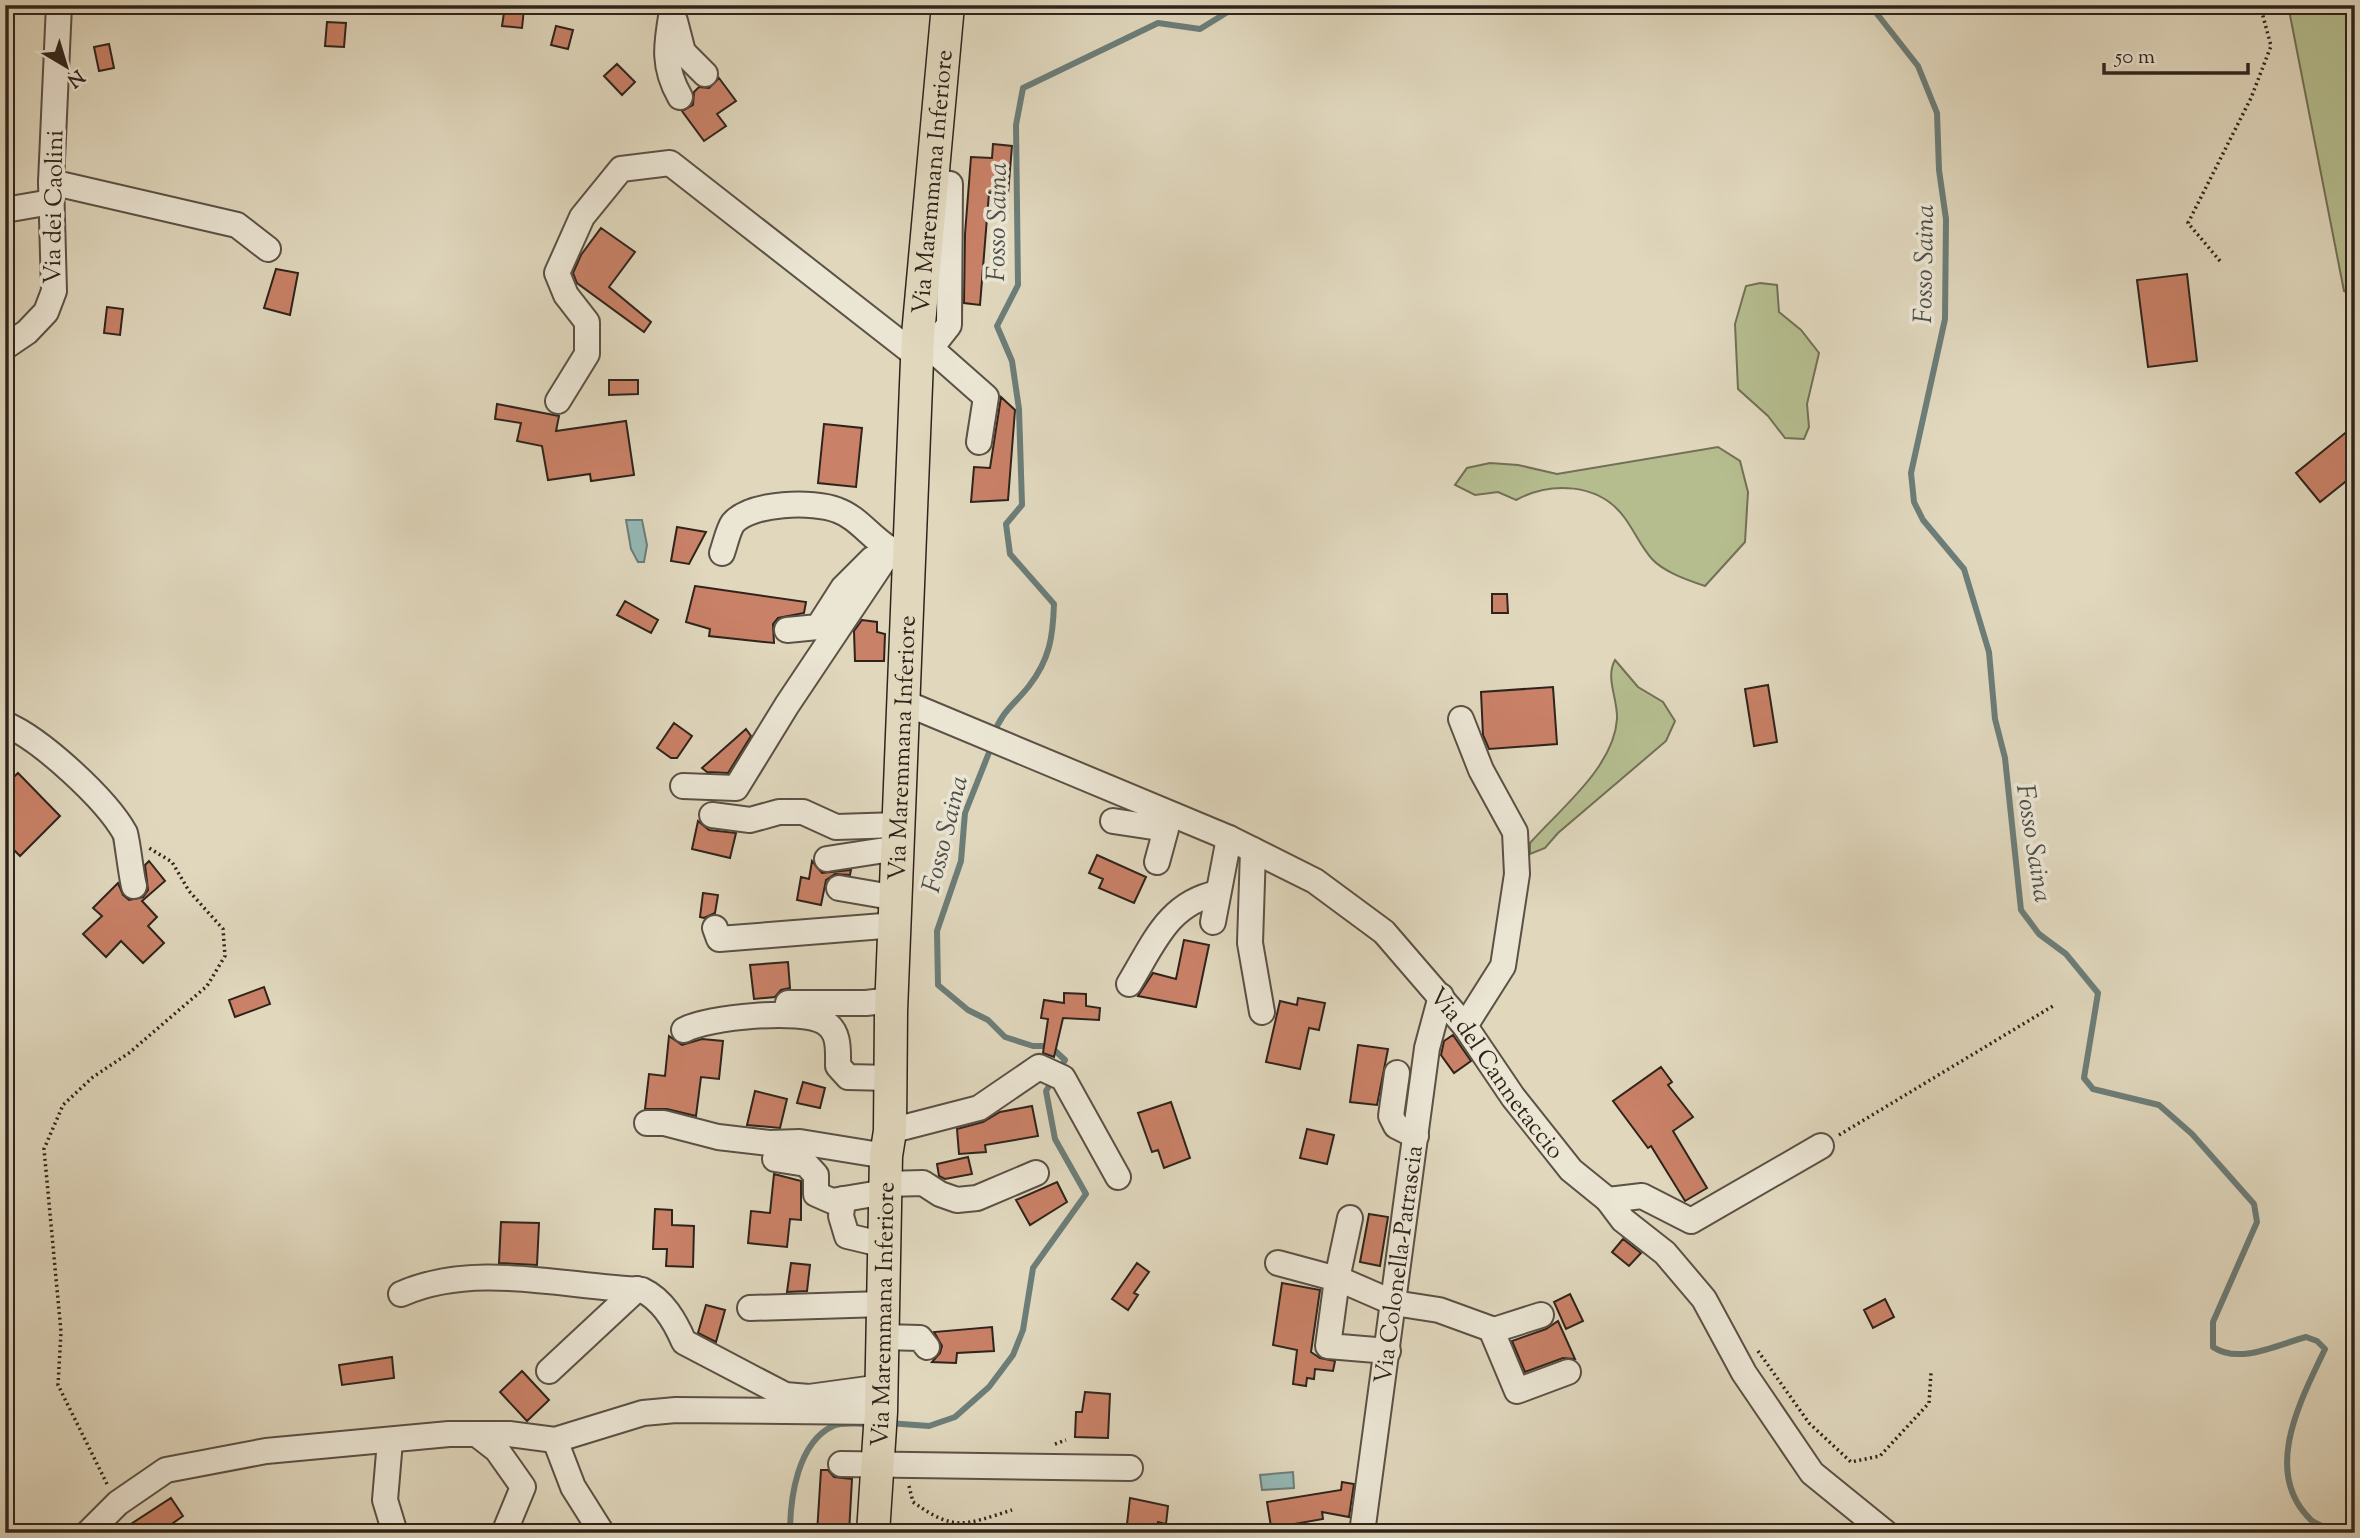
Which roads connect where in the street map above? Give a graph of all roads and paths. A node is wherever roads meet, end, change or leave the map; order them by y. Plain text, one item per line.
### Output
1 (59, 5) edge
2 (948, 5) edge
3 (2260, 5) edge
4 (672, 7) edge
5 (705, 74) dead end
6 (680, 97) dead end
7 (51, 192) junction
8 (5, 211) edge
9 (268, 249) dead end
10 (2220, 261) dead end
11 (5, 346) edge
12 (917, 349) junction
13 (558, 401) dead end
14 (979, 442) dead end
15 (895, 552) junction
16 (722, 553) dead end
17 (787, 630) dead end
18 (903, 702) junction
19 (1461, 719) dead end
20 (5, 724) edge
21 (683, 786) dead end
22 (1115, 792) junction
23 (712, 815) dead end
24 (127, 835) junction
25 (899, 836) junction
26 (1228, 838) junction
27 (1253, 850) junction
28 (827, 859) dead end
29 (1157, 862) dead end
30 (134, 886) dead end
31 (839, 888) dead end
32 (1218, 892) junction
33 (896, 912) junction
34 (1213, 922) dead end
35 (715, 928) dead end
36 (1129, 984) dead end
37 (1441, 996) junction
38 (892, 1000) junction
39 (770, 1003) dead end
40 (2053, 1006) dead end
41 (1262, 1012) dead end
42 (1465, 1026) junction
43 (684, 1030) dead end
44 (1397, 1073) dead end
45 (890, 1078) junction
46 (646, 1123) dead end
47 (1416, 1136) junction
48 (1821, 1146) joint
49 (775, 1159) dead end
50 (887, 1166) junction
51 (1036, 1173) dead end
52 (1118, 1177) dead end
53 (843, 1199) junction
54 (1608, 1200) junction
55 (1350, 1218) dead end
56 (885, 1245) junction
57 (1278, 1263) dead end
58 (1337, 1279) junction
59 (637, 1289) junction
60 (401, 1294) dead end
61 (1394, 1303) junction
62 (883, 1304) junction
63 (750, 1308) dead end
64 (1541, 1315) dead end
65 (1491, 1329) junction
66 (882, 1337) junction
67 (927, 1347) dead end
68 (1756, 1348) dead end
69 (1388, 1351) junction
70 (549, 1371) dead end
71 (1568, 1372) dead end
72 (1931, 1373) dead end
73 (883, 1430) junction
74 (479, 1436) junction
75 (555, 1440) junction
76 (390, 1441) junction
77 (841, 1464) dead end
78 (1130, 1468) dead end
79 (118, 1503) junction
80 (1012, 1510) dead end
81 (88, 1533) edge
82 (394, 1533) edge
83 (504, 1533) edge
84 (602, 1533) edge
85 (873, 1533) edge
86 (1362, 1533) edge
87 (1886, 1533) edge

1 - 7 street, Via dei Caolini
2 - 12 main road, Via Maremmana Inferiore
3 - 10 path
4 - 5 street
4 - 6 street
7 - 8 street
7 - 9 street
7 - 11 street, Via dei Caolini
12 - 13 street
12 - 14 street
12 - 15 main road, Via Maremmana Inferiore
15 - 16 street
15 - 17 street
15 - 18 main road, Via Maremmana Inferiore
15 - 21 street
18 - 22 street, Via del Cannetaccio
18 - 25 main road, Via Maremmana Inferiore
19 - 42 street
20 - 24 street
22 - 26 street, Via del Cannetaccio
22 - 29 street
23 - 25 street
24 - 30 street
24 - 79 path
25 - 28 street
25 - 33 main road, Via Maremmana Inferiore
26 - 27 street, Via del Cannetaccio
26 - 32 street
27 - 37 street, Via del Cannetaccio
27 - 41 street
31 - 33 street
32 - 34 street
32 - 36 street
33 - 35 street
33 - 38 main road, Via Maremmana Inferiore
37 - 42 street, Via del Cannetaccio
37 - 47 street, Via Colonella-Patrascia
38 - 39 street
38 - 45 main road, Via Maremmana Inferiore
40 - 48 path
42 - 54 street, Via del Cannetaccio
43 - 45 street
44 - 47 street
45 - 50 main road, Via Maremmana Inferiore
46 - 50 street
47 - 61 street, Via Colonella-Patrascia
48 - 54 street
49 - 53 street
50 - 51 street
50 - 52 street
50 - 53 street
50 - 56 main road, Via Maremmana Inferiore
53 - 56 street
54 - 87 street, Via del Cannetaccio
55 - 58 street
56 - 62 main road, Via Maremmana Inferiore
57 - 58 street
58 - 61 street
58 - 69 street
59 - 60 street
59 - 70 street
59 - 73 street
61 - 65 street
61 - 69 street, Via Colonella-Patrascia
62 - 63 street
62 - 66 main road, Via Maremmana Inferiore
64 - 65 street
65 - 71 street
66 - 67 street
66 - 73 main road, Via Maremmana Inferiore
68 - 72 path
69 - 86 street, Via Colonella-Patrascia
73 - 75 street
73 - 77 street
73 - 78 street
73 - 80 path
73 - 85 main road, Via Maremmana Inferiore
74 - 75 street
74 - 76 street
74 - 83 street
75 - 84 street
76 - 79 street
76 - 82 street
79 - 81 street

